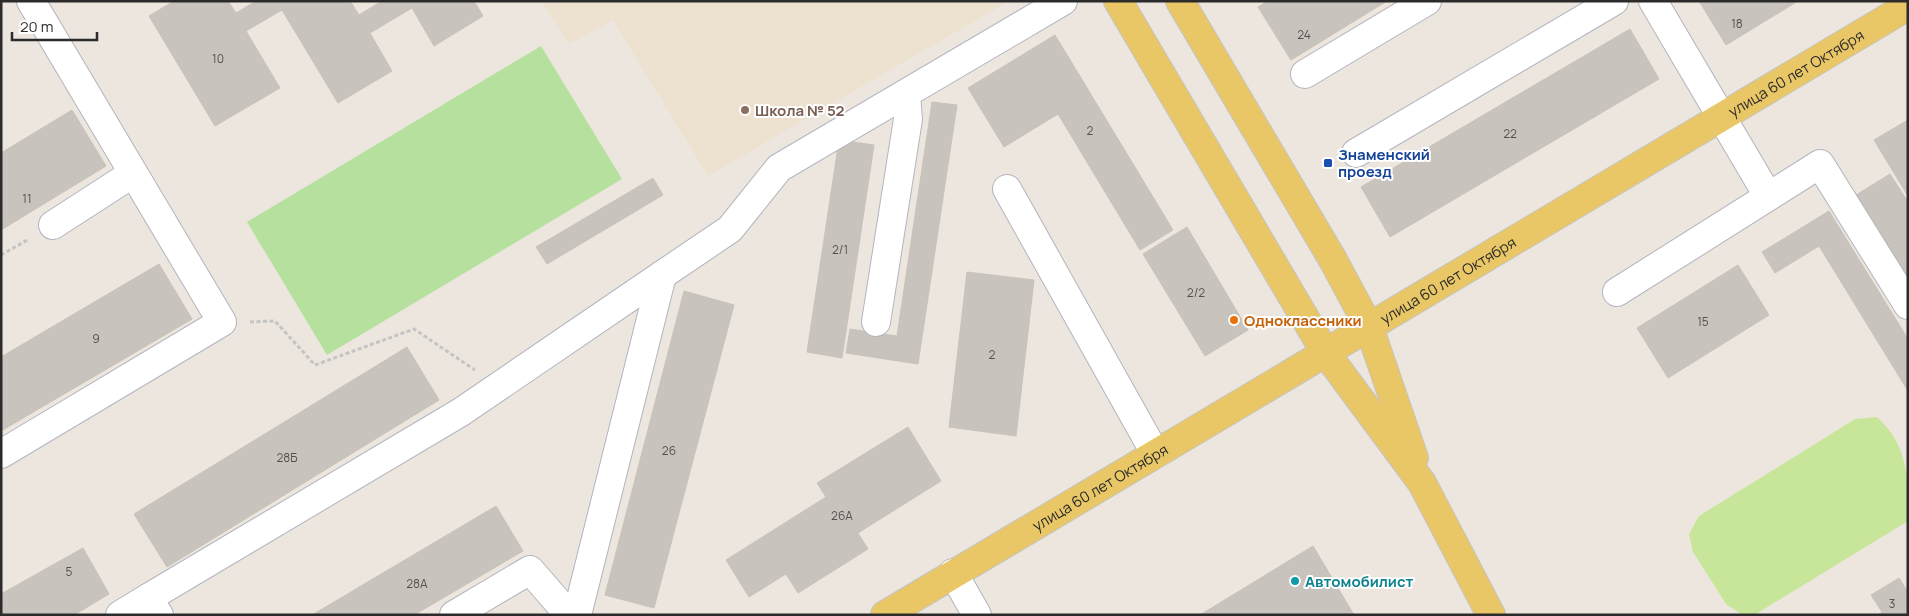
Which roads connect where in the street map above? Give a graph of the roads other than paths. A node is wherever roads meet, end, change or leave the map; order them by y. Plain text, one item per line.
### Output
1 (31, 1) edge
2 (1063, 1) edge
3 (1118, 1) edge
4 (1180, 1) edge
5 (1427, 1) edge
6 (1614, 1) edge
7 (1653, 1) edge
8 (1908, 6) edge
9 (1305, 74) dead end
10 (906, 94) junction
11 (1721, 116) junction
12 (1356, 153) dead end
13 (132, 174) junction
14 (1008, 189) dead end
15 (1768, 196) junction
16 (53, 225) dead end
17 (662, 276) junction
18 (1617, 292) dead end
19 (1908, 305) edge
20 (876, 322) dead end
21 (1369, 327) junction
22 (1325, 352) junction
23 (1155, 453) junction
24 (1, 454) edge
25 (1422, 483) junction
26 (953, 574) junction
27 (154, 606) edge
28 (120, 615) edge
29 (454, 615) edge
30 (569, 615) edge
31 (577, 615) edge
32 (885, 615) edge
33 (977, 615) edge
34 (1491, 615) edge

1 - 13 lane
2 - 10 lane
3 - 22 main road
4 - 21 main road
5 - 9 lane
6 - 12 lane
7 - 11 lane
8 - 11 main road, улица 60 лет Октября
10 - 17 lane
10 - 20 lane
11 - 15 lane
11 - 21 main road, улица 60 лет Октября
13 - 16 lane
13 - 24 lane
14 - 23 lane
15 - 18 lane
15 - 19 lane
17 - 27 lane
17 - 31 lane
21 - 22 main road, улица 60 лет Октября
21 - 25 main road
22 - 23 main road, улица 60 лет Октября
22 - 25 main road
23 - 26 main road, улица 60 лет Октября
25 - 34 main road
26 - 32 main road, улица 60 лет Октября
26 - 33 lane
27 - 28 lane
29 - 30 lane

